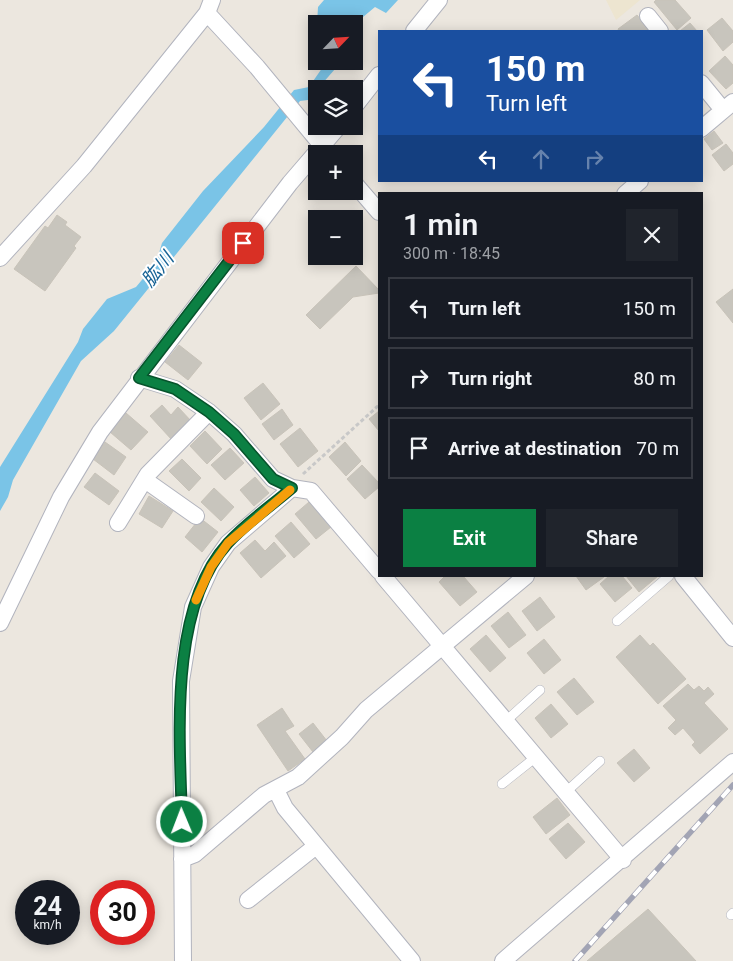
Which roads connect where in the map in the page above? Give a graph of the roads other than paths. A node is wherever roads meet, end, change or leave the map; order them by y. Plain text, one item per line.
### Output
1 (439, 0) edge
2 (209, 7) edge
3 (648, 16) dead end
4 (415, 30) edge
5 (659, 30) edge
6 (378, 76) edge
7 (703, 85) edge
8 (363, 95) edge
9 (728, 106) edge
10 (703, 127) edge
11 (332, 135) edge
12 (322, 145) edge
13 (324, 145) edge
14 (308, 162) edge
15 (639, 182) edge
16 (627, 192) edge
17 (363, 193) edge
18 (378, 211) edge
19 (0, 258) edge
20 (139, 378) junction
21 (209, 412) junction
22 (145, 480) junction
23 (292, 488) junction
24 (196, 516) dead end
25 (118, 523) dead end
26 (378, 570) edge
27 (384, 577) edge
28 (525, 577) edge
29 (669, 577) edge
30 (684, 577) edge
31 (617, 621) dead end
32 (0, 623) edge
33 (733, 638) edge
34 (443, 646) junction
35 (540, 690) dead end
36 (506, 721) junction
37 (536, 757) junction
38 (600, 761) dead end
39 (733, 762) edge
40 (502, 784) dead end
41 (276, 790) junction
42 (566, 792) junction
43 (316, 846) junction
44 (182, 859) junction
45 (623, 860) junction
46 (248, 900) dead end
47 (183, 961) edge
48 (412, 961) edge
49 (503, 961) edge

1 - 4 street
2 - 12 street
2 - 19 street
3 - 5 street
6 - 8 street
7 - 9 street
9 - 10 street
11 - 13 street
14 - 20 street
15 - 16 street
17 - 18 street
20 - 21 street
20 - 32 street
21 - 22 street
21 - 23 street
22 - 24 street
22 - 25 street
23 - 26 street
23 - 44 street
27 - 34 street
28 - 34 street
29 - 31 lane
30 - 33 street
34 - 36 street
34 - 41 street
35 - 36 lane
36 - 37 street
37 - 40 lane
37 - 42 street
38 - 42 lane
39 - 45 street
41 - 43 street
41 - 44 street
42 - 45 street
43 - 46 street
43 - 48 street
44 - 47 street
45 - 49 street

